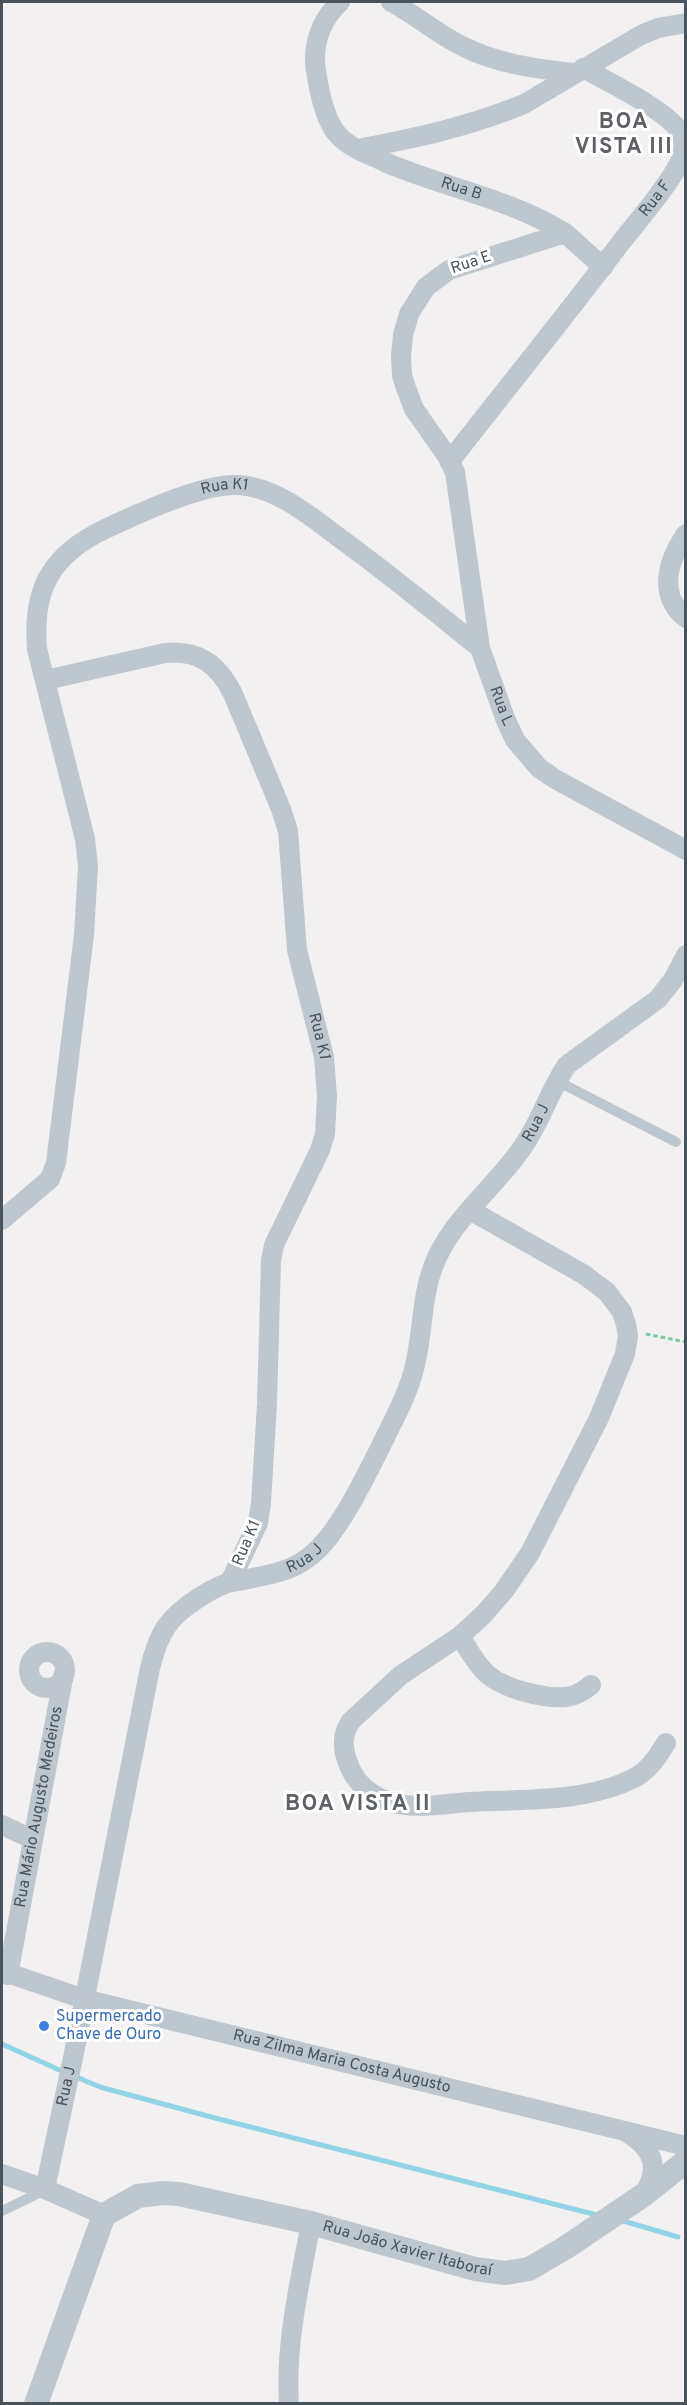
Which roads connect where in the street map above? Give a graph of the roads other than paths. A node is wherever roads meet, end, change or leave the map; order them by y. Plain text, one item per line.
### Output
1 (340, 2) edge
2 (391, 2) edge
3 (686, 23) edge
4 (579, 71) junction
5 (399, 141) junction
6 (358, 149) junction
7 (415, 174) junction
8 (565, 233) junction
9 (603, 267) junction
10 (452, 466) junction
11 (686, 534) edge
12 (686, 618) edge
13 (480, 648) junction
14 (46, 680) junction
15 (686, 850) edge
16 (686, 955) edge
17 (557, 1081) junction
18 (676, 1142) dead end
19 (470, 1210) junction
20 (2, 1221) edge
21 (230, 1582) junction
22 (460, 1636) junction
23 (64, 1673) dead end
24 (591, 1685) dead end
25 (666, 1743) dead end
26 (2, 1825) edge
27 (32, 1839) junction
28 (5, 1973) edge
29 (84, 1999) junction
30 (626, 2132) junction
31 (686, 2146) edge
32 (686, 2161) edge
33 (2, 2174) edge
34 (45, 2190) junction
35 (642, 2196) junction
36 (2, 2211) edge
37 (104, 2215) junction
38 (311, 2223) junction
39 (36, 2403) edge
40 (289, 2403) edge

1 - 6 street, Rua B
2 - 4 street
3 - 4 street
4 - 5 street
4 - 9 street, Rua F
5 - 6 street
5 - 7 street
6 - 7 street, Rua B
7 - 8 street, Rua B
8 - 9 street
8 - 10 street, Rua E
9 - 10 street
10 - 13 street, Rua L
11 - 12 street
13 - 14 street, Rua K1
13 - 15 street, Rua L
14 - 20 street, Rua K1
14 - 21 street, Rua K1
16 - 17 street, Rua J
17 - 18 lane
17 - 19 street, Rua J
19 - 21 street, Rua J
19 - 22 street
21 - 29 street, Rua J
22 - 24 street
22 - 25 street
23 - 27 street, Rua Mário Augusto Medeiros
26 - 27 street
27 - 28 street, Rua Mário Augusto Medeiros
28 - 29 street, Rua Zilma Maria Costa Augusto
29 - 30 street, Rua Zilma Maria Costa Augusto
29 - 34 street, Rua J
30 - 31 street, Rua Zilma Maria Costa Augusto
30 - 35 street
32 - 35 street, Rua João Xavier Itaboraí
33 - 34 street
34 - 36 lane
34 - 37 street
35 - 38 street, Rua João Xavier Itaboraí
37 - 38 street, Rua João Xavier Itaboraí
37 - 39 street
38 - 40 street

